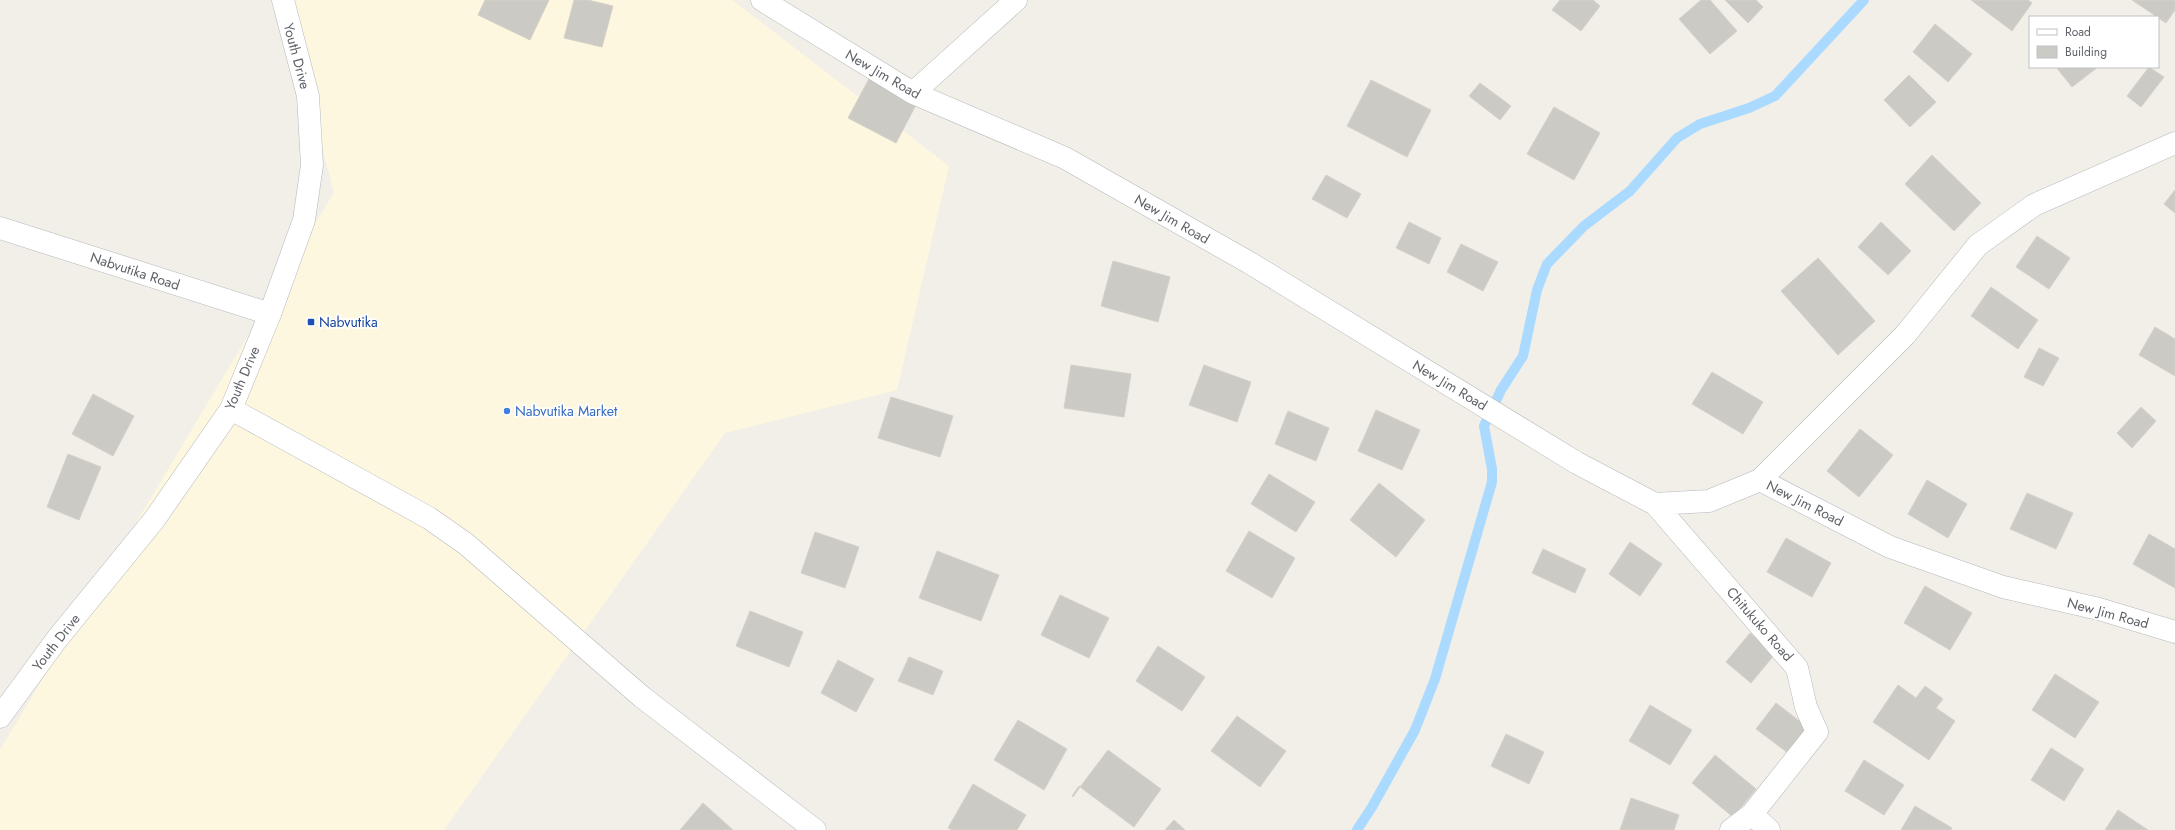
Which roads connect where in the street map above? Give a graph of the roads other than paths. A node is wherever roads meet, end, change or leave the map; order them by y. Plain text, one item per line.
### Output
1 (283, 0) edge
2 (762, 0) edge
3 (1016, 0) edge
4 (913, 92) junction
5 (2175, 143) edge
6 (0, 228) edge
7 (270, 314) junction
8 (231, 409) junction
9 (1760, 480) junction
10 (1655, 504) junction
11 (2175, 632) edge
12 (0, 717) edge
13 (1752, 814) junction
14 (815, 830) edge
15 (1731, 830) edge
16 (1769, 830) edge

1 - 7 street, Youth Drive
2 - 4 street, New Jim Road
3 - 4 street
4 - 10 street, New Jim Road
5 - 9 street
6 - 7 street, Nabvutika Road
7 - 8 street, Youth Drive
8 - 12 street, Youth Drive
8 - 14 street
9 - 10 street, New Jim Road
9 - 11 street, New Jim Road
10 - 13 street, Chitukuko Road
13 - 15 street, Chitukuko Road
13 - 16 street

